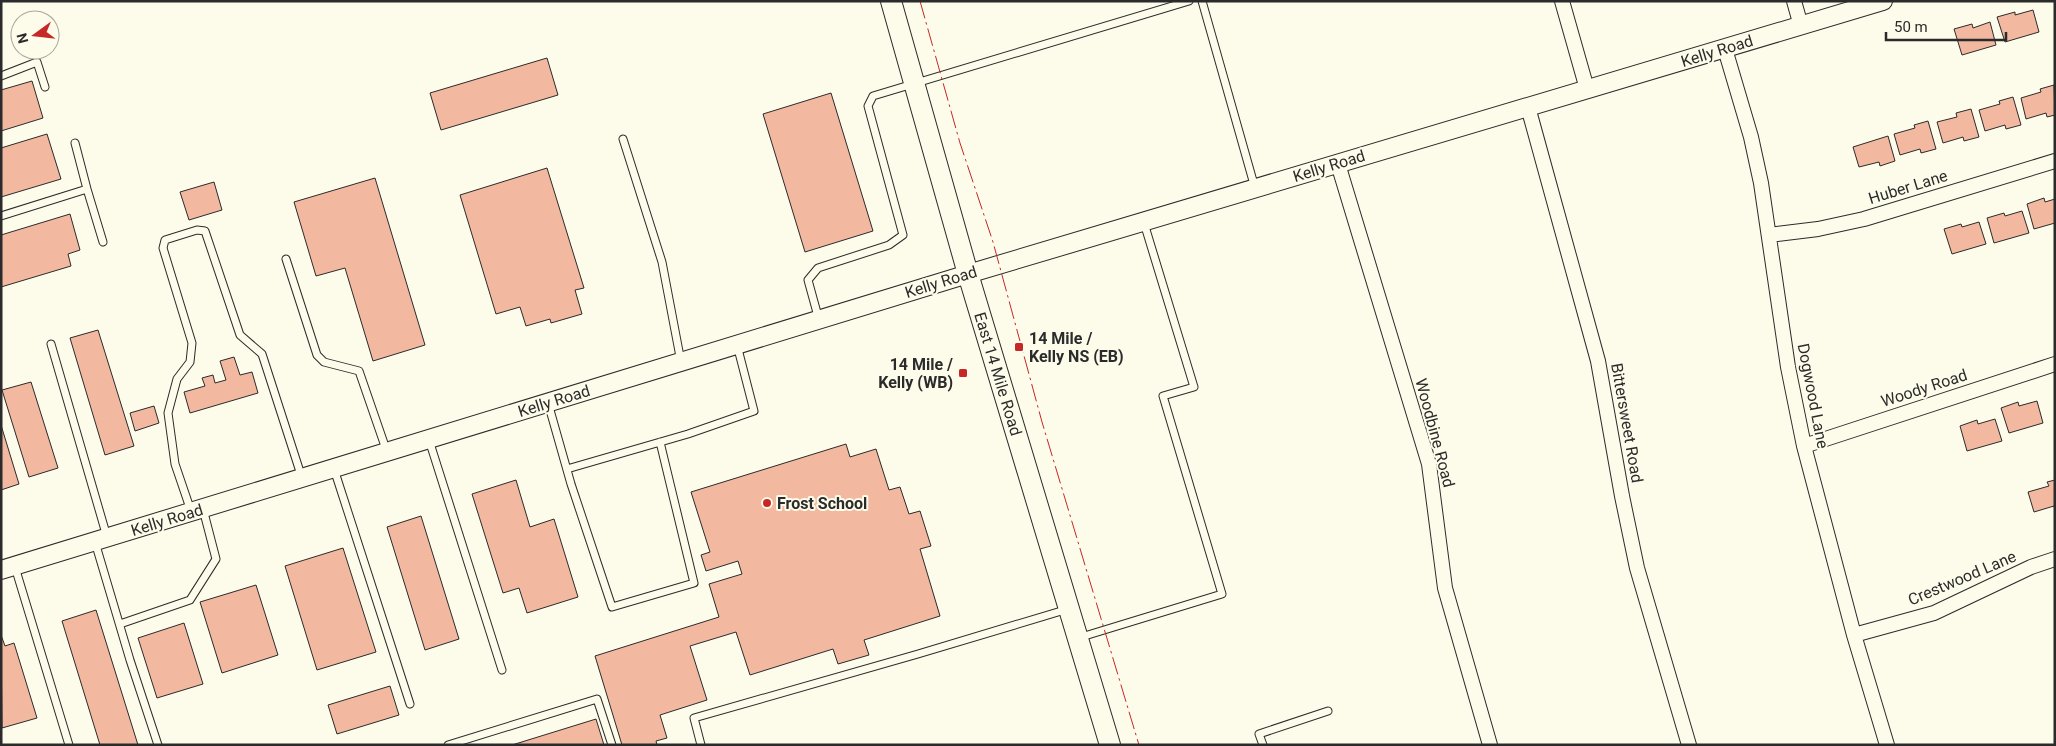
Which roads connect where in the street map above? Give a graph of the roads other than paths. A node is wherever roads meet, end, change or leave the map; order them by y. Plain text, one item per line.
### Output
1 (891, 1) edge
2 (1189, 1) edge
3 (1202, 1) edge
4 (1562, 1) edge
5 (1794, 1) edge
6 (1883, 1) edge
7 (1801, 26) junction
8 (1725, 48) junction
9 (1, 76) edge
10 (916, 83) junction
11 (45, 87) dead end
12 (1587, 89) junction
13 (1528, 107) junction
14 (623, 139) dead end
15 (75, 143) dead end
16 (2055, 161) edge
17 (1338, 164) junction
18 (1255, 188) junction
19 (87, 189) junction
20 (1, 216) edge
21 (1143, 221) junction
22 (1769, 235) junction
23 (103, 242) dead end
24 (286, 259) dead end
25 (968, 274) junction
26 (819, 320) junction
27 (51, 344) dead end
28 (737, 345) junction
29 (681, 362) junction
30 (2055, 364) edge
31 (548, 403) junction
32 (429, 439) junction
33 (660, 442) junction
34 (1804, 446) junction
35 (387, 452) junction
36 (334, 468) junction
37 (567, 469) junction
38 (302, 478) junction
39 (197, 510) junction
40 (101, 540) junction
41 (2055, 560) edge
42 (8, 568) edge
43 (1069, 609) junction
44 (120, 624) junction
45 (1854, 635) junction
46 (1078, 638) junction
47 (502, 670) dead end
48 (410, 704) dead end
49 (1328, 710) dead end
50 (70, 745) edge
51 (158, 745) edge
52 (448, 745) edge
53 (612, 745) edge
54 (701, 745) edge
55 (1110, 745) edge
56 (1263, 745) edge
57 (1490, 745) edge
58 (1689, 745) edge
59 (1887, 745) edge

1 - 10 main road, East 14 Mile Road
2 - 10 lane
3 - 18 lane
4 - 12 street
5 - 7 street
6 - 7 street, Kelly Road
7 - 8 street, Kelly Road
8 - 12 street, Kelly Road
8 - 22 street, Dogwood Lane
9 - 11 lane
10 - 25 main road, East 14 Mile Road
10 - 26 lane
12 - 13 street, Kelly Road
13 - 17 street, Kelly Road
13 - 58 street, Bittersweet Road
14 - 29 lane
15 - 19 lane
16 - 22 street, Huber Lane
17 - 18 street, Kelly Road
17 - 57 street, Woodbine Road
18 - 21 street, Kelly Road
19 - 20 lane
19 - 23 lane
21 - 25 street, Kelly Road
21 - 46 lane
22 - 34 street, Dogwood Lane
24 - 35 lane
25 - 26 street, Kelly Road
25 - 43 main road, East 14 Mile Road
26 - 28 street, Kelly Road
27 - 40 lane
28 - 29 street, Kelly Road
28 - 33 lane
29 - 31 street, Kelly Road
30 - 34 street, Woody Road
31 - 32 street, Kelly Road
31 - 37 lane
32 - 35 street, Kelly Road
32 - 47 lane
33 - 37 lane
33 - 37 lane
34 - 45 street, Dogwood Lane
35 - 36 street, Kelly Road
36 - 38 street, Kelly Road
36 - 48 lane
38 - 39 street, Kelly Road
38 - 39 lane
39 - 40 street, Kelly Road
39 - 44 lane
40 - 42 street, Kelly Road
40 - 44 lane
41 - 45 street, Crestwood Lane
42 - 50 lane
43 - 46 main road, East 14 Mile Road
43 - 54 lane
44 - 51 lane
45 - 59 street, Dogwood Lane
46 - 55 main road, East 14 Mile Road
49 - 56 lane
52 - 53 lane

